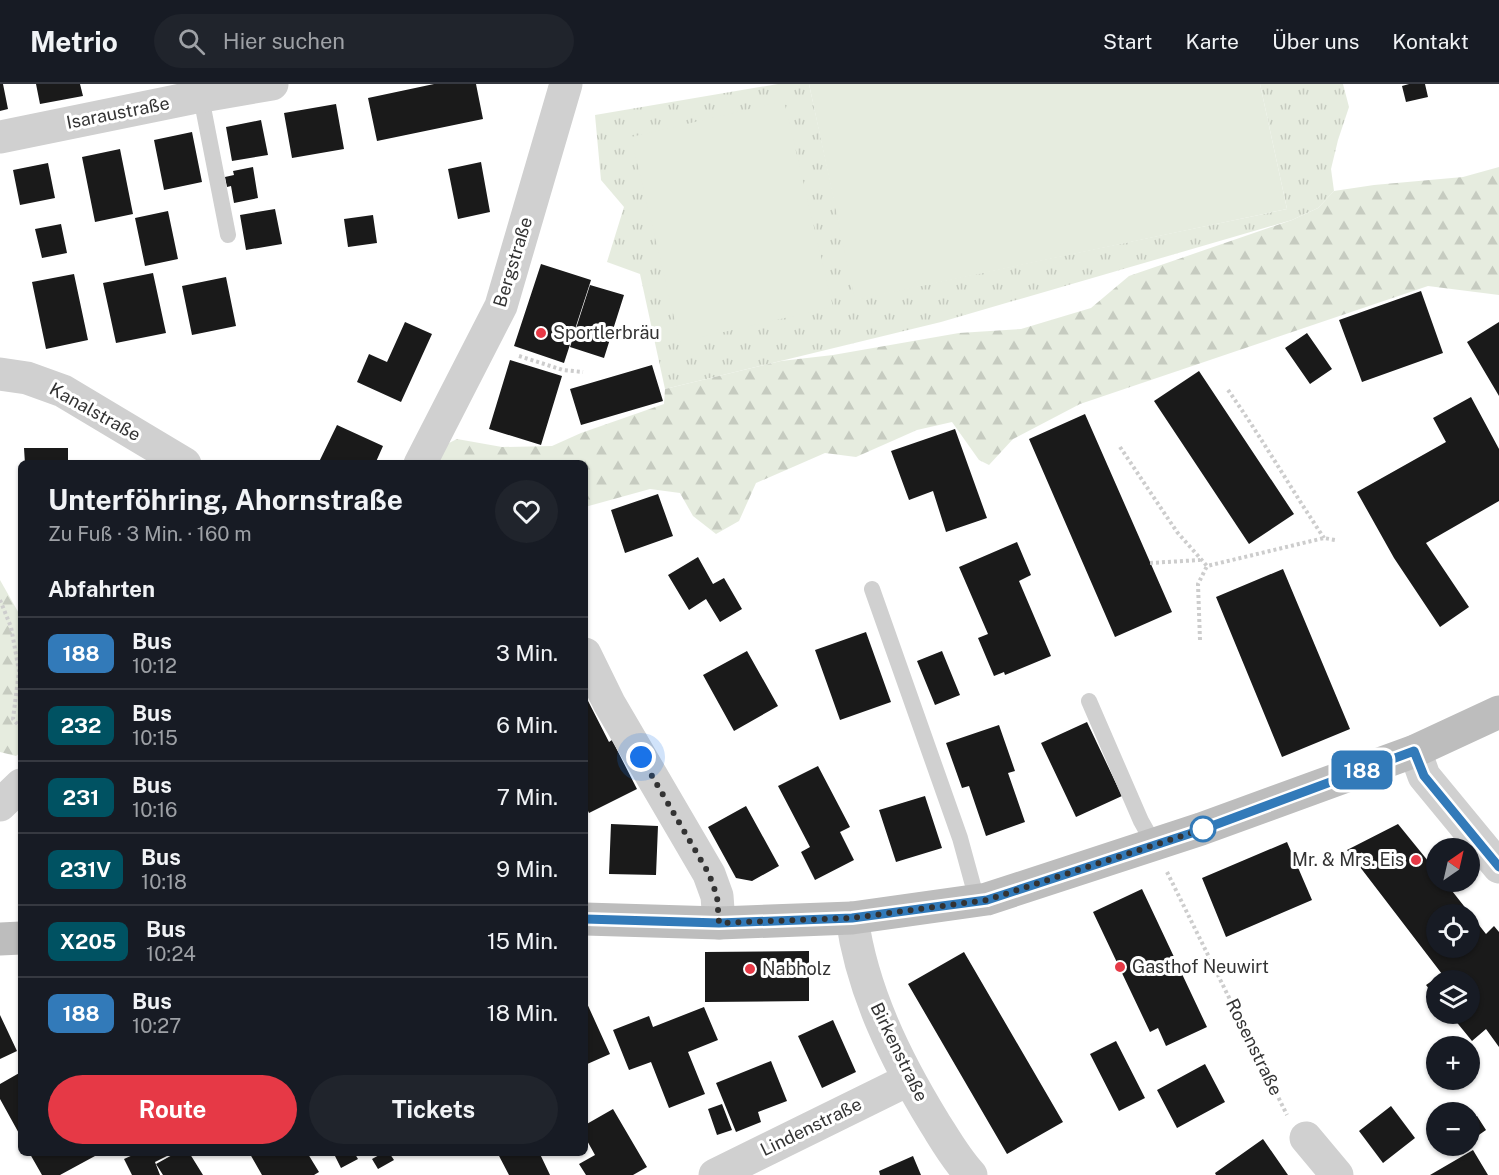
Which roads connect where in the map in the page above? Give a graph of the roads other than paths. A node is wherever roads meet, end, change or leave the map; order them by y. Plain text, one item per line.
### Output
1 (272, 84) edge
2 (566, 84) edge
3 (193, 93) edge
4 (0, 137) edge
5 (228, 235) dead end
6 (0, 374) edge
7 (178, 460) edge
8 (422, 460) edge
9 (872, 589) dead end
10 (588, 660) edge
11 (1089, 701) dead end
12 (1499, 712) edge
13 (1414, 751) junction
14 (18, 788) edge
15 (0, 805) edge
16 (1154, 844) junction
17 (1499, 867) edge
18 (977, 900) junction
19 (852, 918) junction
20 (588, 919) edge
21 (719, 923) junction
22 (18, 938) edge
23 (0, 939) edge
24 (908, 1080) junction
25 (1306, 1138) road end
26 (715, 1175) edge
27 (971, 1175) edge
28 (1337, 1175) edge

1 - 3 street, Isaraustraße
2 - 8 street, Bergstraße
3 - 4 street, Isaraustraße
3 - 5 lane
6 - 7 street, Kanalstraße
9 - 18 lane
10 - 21 street
11 - 16 lane
12 - 13 main road
13 - 16 main road
13 - 17 street
14 - 15 street
16 - 18 main road
18 - 19 main road
19 - 21 main road
19 - 24 street, Birkenstraße
20 - 21 main road
22 - 23 main road
24 - 26 street, Lindenstraße
24 - 27 street, Birkenstraße
25 - 28 street

